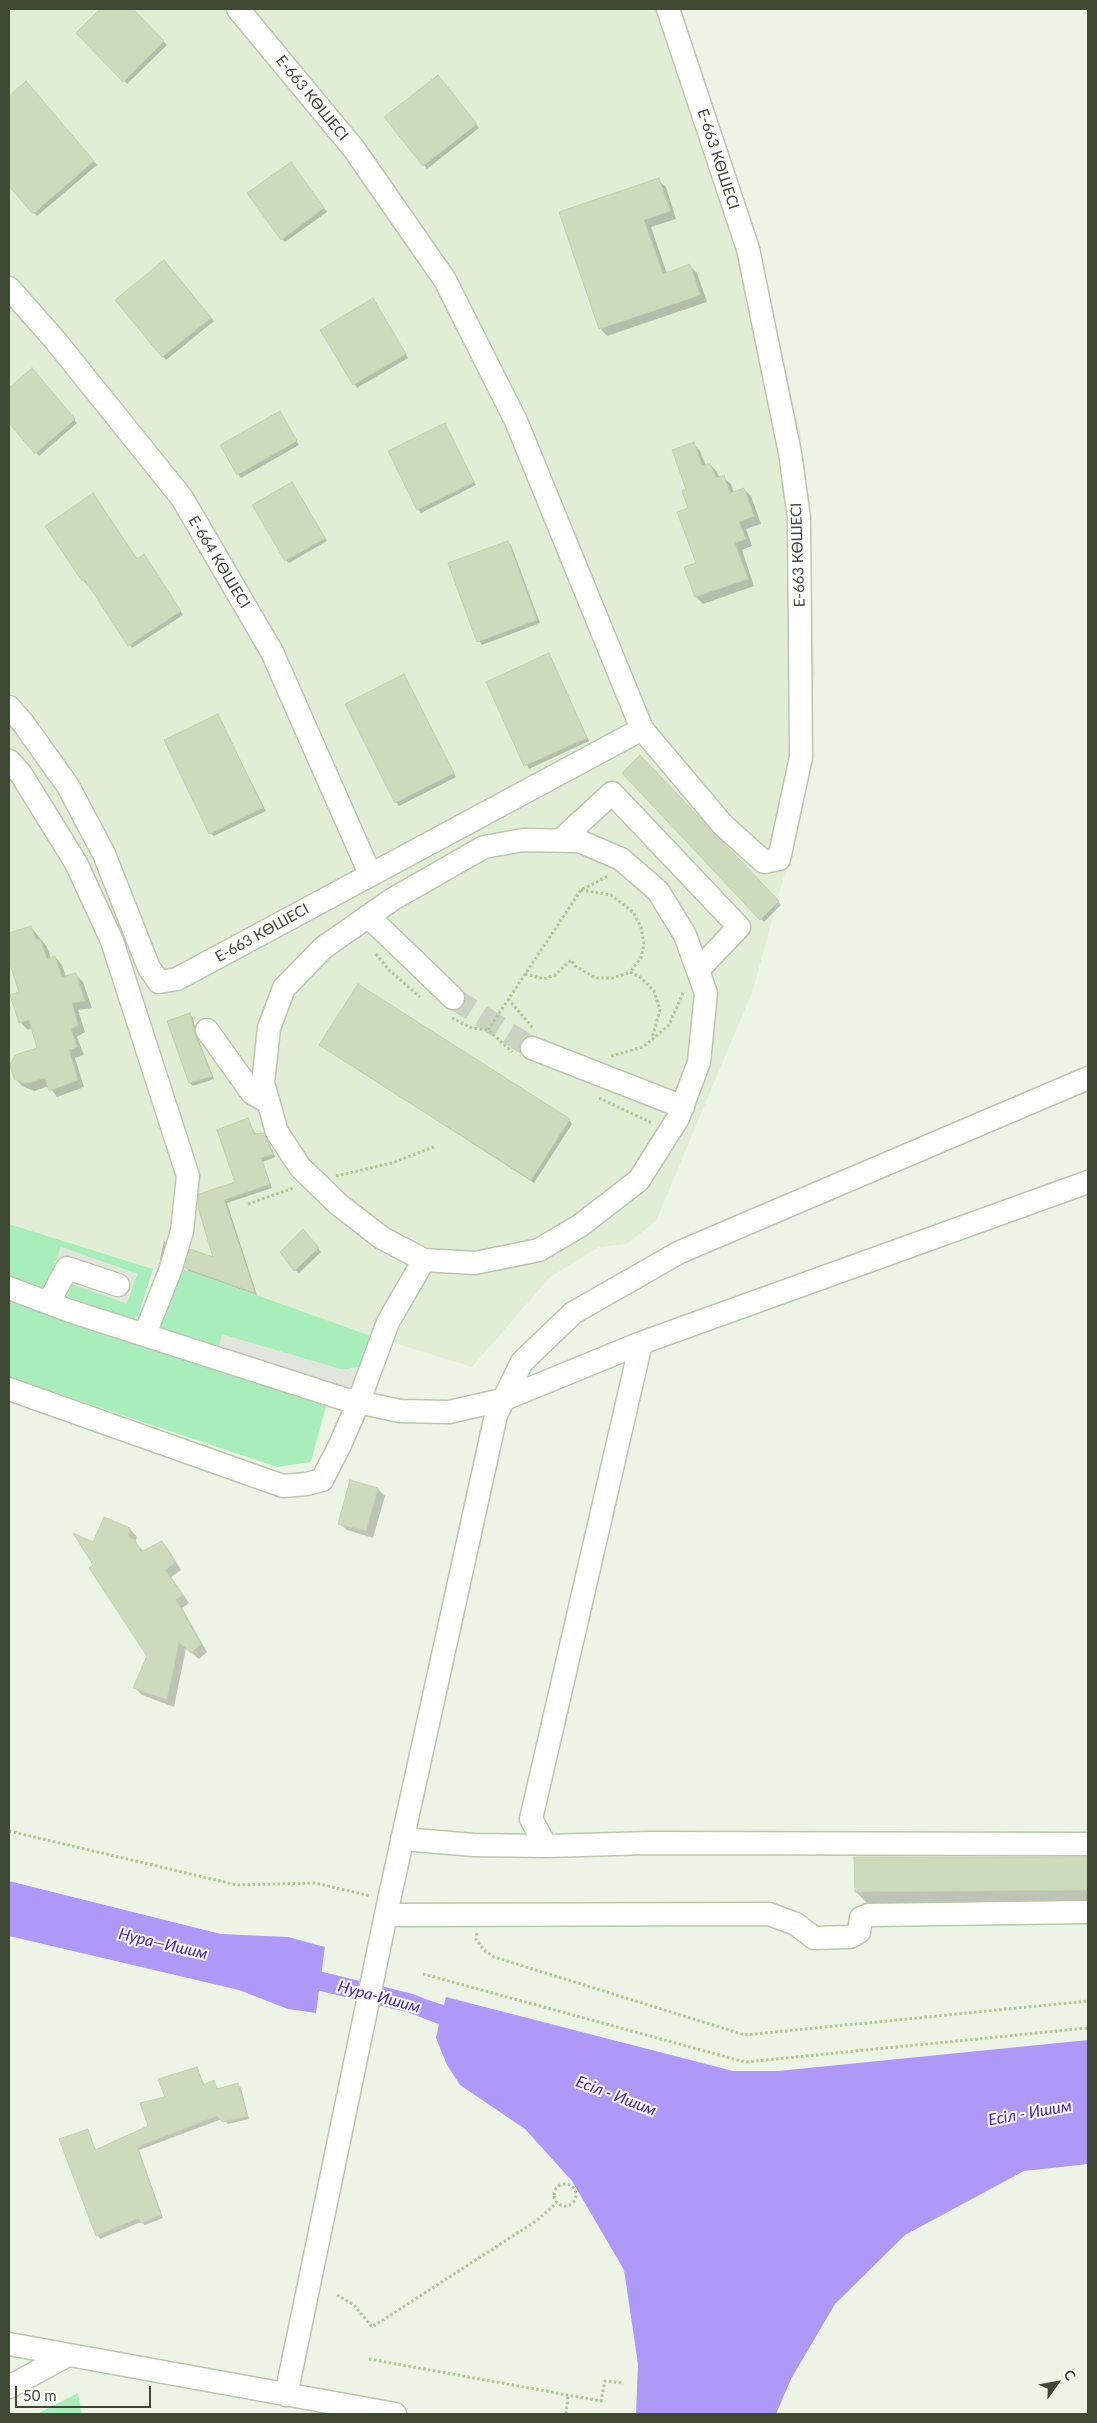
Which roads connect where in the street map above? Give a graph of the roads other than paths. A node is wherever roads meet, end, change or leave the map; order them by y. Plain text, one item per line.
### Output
1 (238, 9) edge
2 (668, 9) edge
3 (9, 288) edge
4 (9, 707) edge
5 (642, 729) junction
6 (9, 761) edge
7 (561, 840) junction
8 (370, 874) junction
9 (361, 922) junction
10 (697, 967) junction
11 (450, 1007) tunnel mouth
12 (207, 1030) dead end
13 (530, 1046) tunnel mouth
14 (1088, 1078) edge
15 (268, 1102) junction
16 (683, 1107) junction
17 (1088, 1182) edge
18 (424, 1260) junction
19 (118, 1285) dead end
20 (9, 1288) edge
21 (49, 1302) junction
22 (145, 1334) junction
23 (641, 1343) junction
24 (9, 1389) edge
25 (502, 1400) junction
26 (359, 1401) junction
27 (402, 1839) junction
28 (1088, 1844) edge
29 (546, 1846) junction
30 (387, 1908) junction
31 (1088, 1912) edge
32 (9, 2344) edge
33 (68, 2355) junction
34 (9, 2386) edge
35 (286, 2395) junction
36 (396, 2414) edge

1 - 5 street, Е-663 КӨШЕСІ
2 - 5 street, Е-663 КӨШЕСІ
3 - 8 street, Е-664 КӨШЕСІ
4 - 8 street, Е-663 КӨШЕСІ
5 - 8 street, Е-663 КӨШЕСІ
6 - 22 street
7 - 9 street
7 - 10 street
7 - 10 street
9 - 11 street
9 - 15 street
10 - 16 street
12 - 15 street
13 - 16 street
14 - 25 street
15 - 18 street
16 - 18 street
17 - 23 street
18 - 26 street
19 - 21 street
20 - 21 street
21 - 22 street
22 - 26 street
23 - 25 street
23 - 29 street
24 - 26 street
25 - 26 street
25 - 27 street
27 - 29 street
27 - 30 street
28 - 29 street
30 - 31 street
30 - 35 street
32 - 33 street
33 - 34 street
33 - 35 street
35 - 36 street

